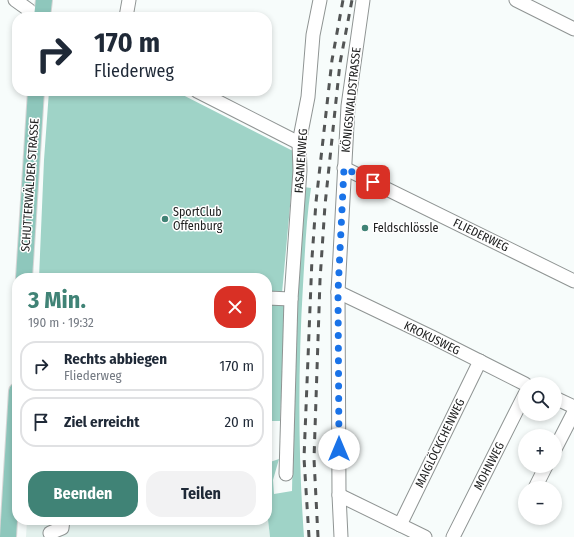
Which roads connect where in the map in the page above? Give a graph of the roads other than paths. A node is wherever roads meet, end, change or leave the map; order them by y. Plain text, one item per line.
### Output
1 (17, 0) edge
2 (44, 0) edge
3 (130, 0) edge
4 (320, 0) edge
5 (363, 0) edge
6 (516, 0) edge
7 (30, 12) edge
8 (43, 12) edge
9 (127, 12) edge
10 (574, 29) edge
11 (36, 96) edge
12 (207, 96) edge
13 (300, 143) junction
14 (344, 168) junction
15 (24, 273) edge
16 (574, 281) edge
17 (338, 292) junction
18 (272, 298) edge
19 (291, 299) junction
20 (480, 361) junction
21 (518, 380) edge
22 (562, 401) edge
23 (574, 407) edge
24 (518, 408) edge
25 (574, 412) edge
26 (562, 435) edge
27 (12, 472) edge
28 (286, 474) dead end
29 (339, 495) junction
30 (62, 525) edge
31 (400, 525) junction
32 (50, 530) edge
33 (8, 537) edge
34 (341, 537) edge
35 (425, 537) edge
36 (453, 537) edge

1 - 7 street
2 - 8 main road
3 - 9 street
4 - 13 street, FASANENWEG
5 - 14 street, KÖNIGSWALDSTRASSE
6 - 10 street
11 - 15 main road, SCHUTTERWÄLDER STRASSE
12 - 13 street
13 - 19 street, FASANENWEG
14 - 16 street, FLIEDERWEG
14 - 17 street, KÖNIGSWALDSTRASSE
17 - 20 street, KROKUSWEG
17 - 29 street, KÖNIGSWALDSTRASSE
18 - 19 street
19 - 28 street, FASANENWEG
20 - 21 street, KROKUSWEG
20 - 31 street, MAIGLÖCKCHENWEG
22 - 23 street
24 - 36 street, MOHNWEG
25 - 26 street
27 - 33 main road
29 - 31 street
29 - 34 street, KÖNIGSWALDSTRASSE
30 - 32 street
31 - 35 street

